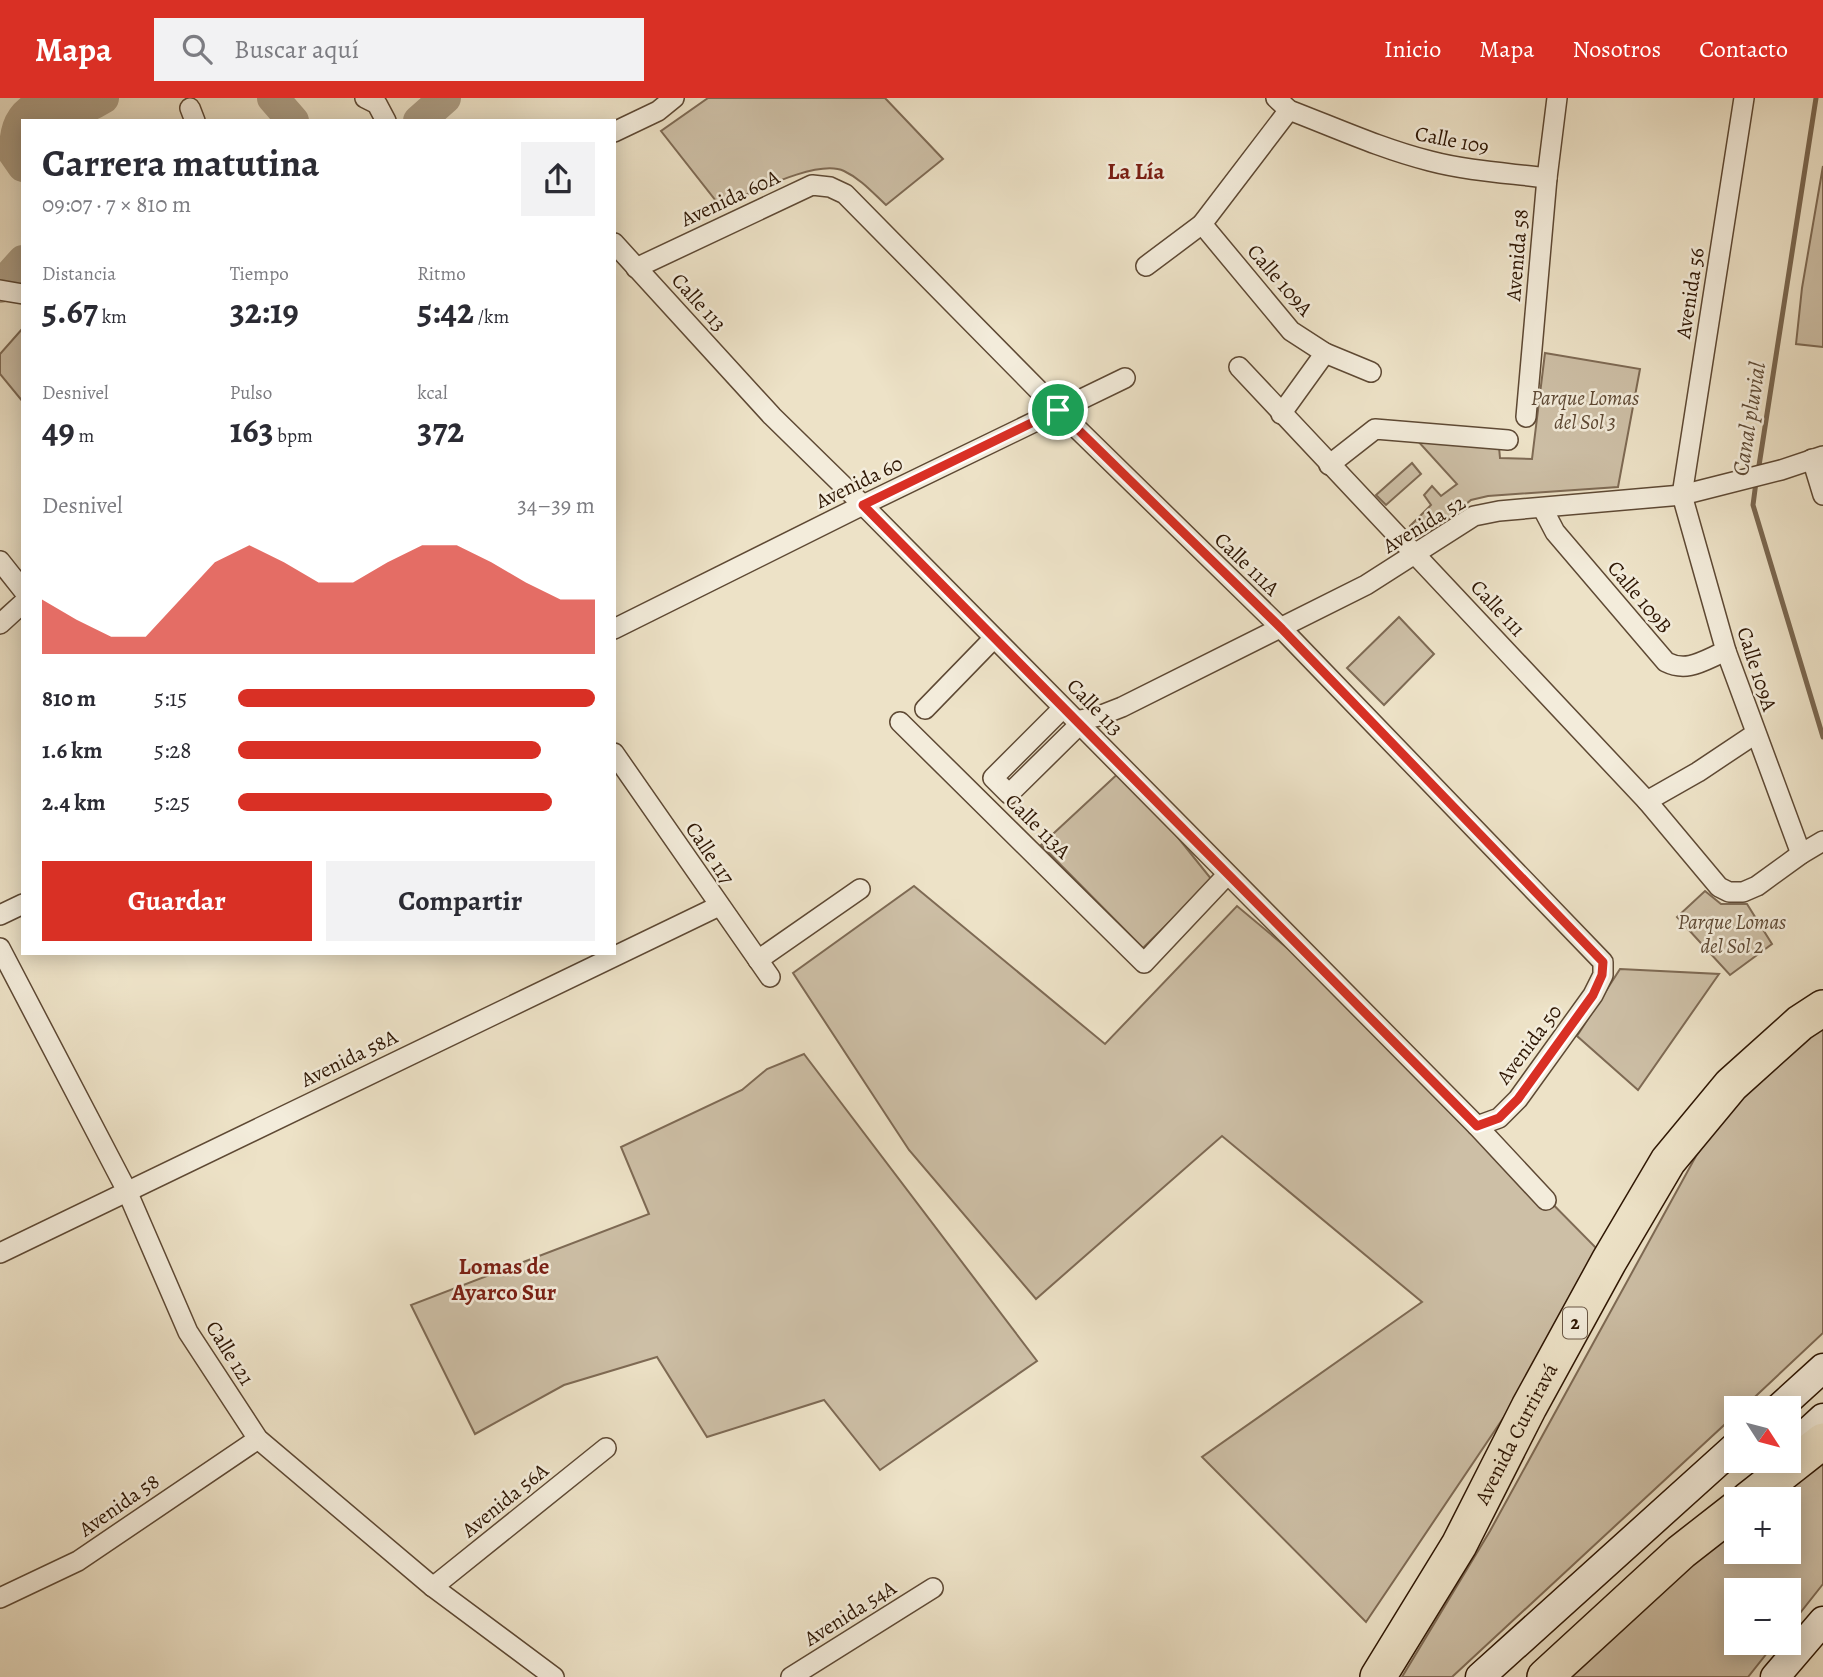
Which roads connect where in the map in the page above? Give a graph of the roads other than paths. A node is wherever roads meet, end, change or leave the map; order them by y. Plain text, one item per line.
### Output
1 (674, 98) edge
2 (1558, 98) edge
3 (1744, 98) edge
4 (1283, 104) edge
5 (616, 131) edge
6 (1547, 178) junction
7 (845, 194) joint
8 (1202, 223) junction
9 (616, 245) edge
10 (1146, 266) dead end
11 (636, 268) junction
12 (0, 290) edge
13 (21, 294) edge
14 (1325, 353) junction
15 (1238, 367) dead end
16 (1371, 372) dead end
17 (1125, 378) dead end
18 (1058, 410) junction
19 (1281, 414) junction
20 (1526, 417) dead end
21 (1507, 440) dead end
22 (1818, 458) edge
23 (1329, 465) junction
24 (1682, 495) junction
25 (1823, 495) edge
26 (863, 505) junction
27 (1543, 509) junction
28 (1415, 553) junction
29 (0, 561) edge
30 (21, 587) edge
31 (21, 605) edge
32 (0, 624) edge
33 (616, 628) edge
34 (1282, 629) junction
35 (994, 638) junction
36 (1726, 651) junction
37 (925, 709) dead end
38 (1073, 718) junction
39 (900, 722) dead end
40 (1755, 734) junction
41 (616, 756) edge
42 (1647, 801) junction
43 (1823, 841) edge
44 (1801, 854) junction
45 (1227, 875) junction
46 (860, 889) dead end
47 (21, 905) edge
48 (719, 906) junction
49 (0, 915) edge
50 (0, 948) edge
51 (758, 960) junction
52 (1602, 975) joint
53 (770, 977) dead end
54 (1823, 1008) edge
55 (1477, 1126) junction
56 (127, 1191) junction
57 (1546, 1200) dead end
58 (0, 1253) edge
59 (1823, 1368) edge
60 (1792, 1396) edge
61 (1823, 1418) edge
62 (1801, 1438) edge
63 (258, 1439) junction
64 (1823, 1441) edge
65 (606, 1448) dead end
66 (1724, 1458) edge
67 (1763, 1474) edge
68 (1750, 1487) edge
69 (1765, 1487) edge
70 (1724, 1511) edge
71 (1724, 1519) edge
72 (1681, 1552) junction
73 (433, 1587) junction
74 (933, 1588) dead end
75 (0, 1598) edge
76 (1823, 1621) edge
77 (554, 1677) edge
78 (791, 1677) edge
79 (1378, 1677) edge
80 (1480, 1677) edge
81 (1545, 1677) edge
82 (1775, 1677) edge

1 - 5 street
2 - 6 street, Avenida 58
3 - 24 street, Avenida 56
4 - 6 street, Calle 109
4 - 8 street
6 - 20 street, Avenida 58
7 - 11 street, Avenida 60A
7 - 18 street, Calle 111A
8 - 10 street
8 - 14 street, Calle 109A
9 - 11 street, Calle 113
11 - 26 street, Calle 113
12 - 13 street
14 - 16 street, Calle 109A
14 - 19 street
15 - 19 street, Calle 111
17 - 18 street, Avenida 60
18 - 26 street, Avenida 60
18 - 34 street, Calle 111A
19 - 23 street, Calle 111
21 - 23 street
22 - 24 street, Avenida 52
22 - 25 street
23 - 28 street, Calle 111
24 - 27 street, Avenida 52
24 - 36 street, Calle 109A
26 - 33 street, Avenida 60
26 - 35 street, Calle 113
27 - 28 street, Avenida 52
27 - 36 street, Calle 109B
28 - 34 street, Avenida 52
28 - 42 street, Calle 111
29 - 30 street
31 - 32 street
34 - 38 street, Avenida 52
34 - 52 street, Calle 111A
35 - 37 street
35 - 38 street, Calle 113
36 - 40 street, Calle 109A
38 - 45 street, Calle 113
39 - 45 street, Calle 113A
40 - 42 street
40 - 44 street, Calle 109A
41 - 48 street, Calle 117
42 - 44 street, Calle 111
43 - 44 street
45 - 55 street, Calle 113
46 - 51 street
47 - 49 street
48 - 51 street, Calle 117
48 - 56 street, Avenida 58A
50 - 56 street, Calle 121
51 - 53 street, Calle 117
52 - 55 street, Avenida 50
54 - 79 highway, Avenida Curriravá / 2
55 - 57 street, Calle 113
56 - 58 street, Avenida 58A
56 - 63 street, Calle 121
59 - 60 main road
61 - 62 main road
63 - 73 street, Calle 121
63 - 75 street, Avenida 58
64 - 69 highway
65 - 73 street, Avenida 56A
66 - 80 main road
67 - 68 main road
70 - 72 main road
71 - 72 highway
72 - 81 highway
73 - 77 street, Calle 121
74 - 78 street, Avenida 54A
76 - 82 main road

